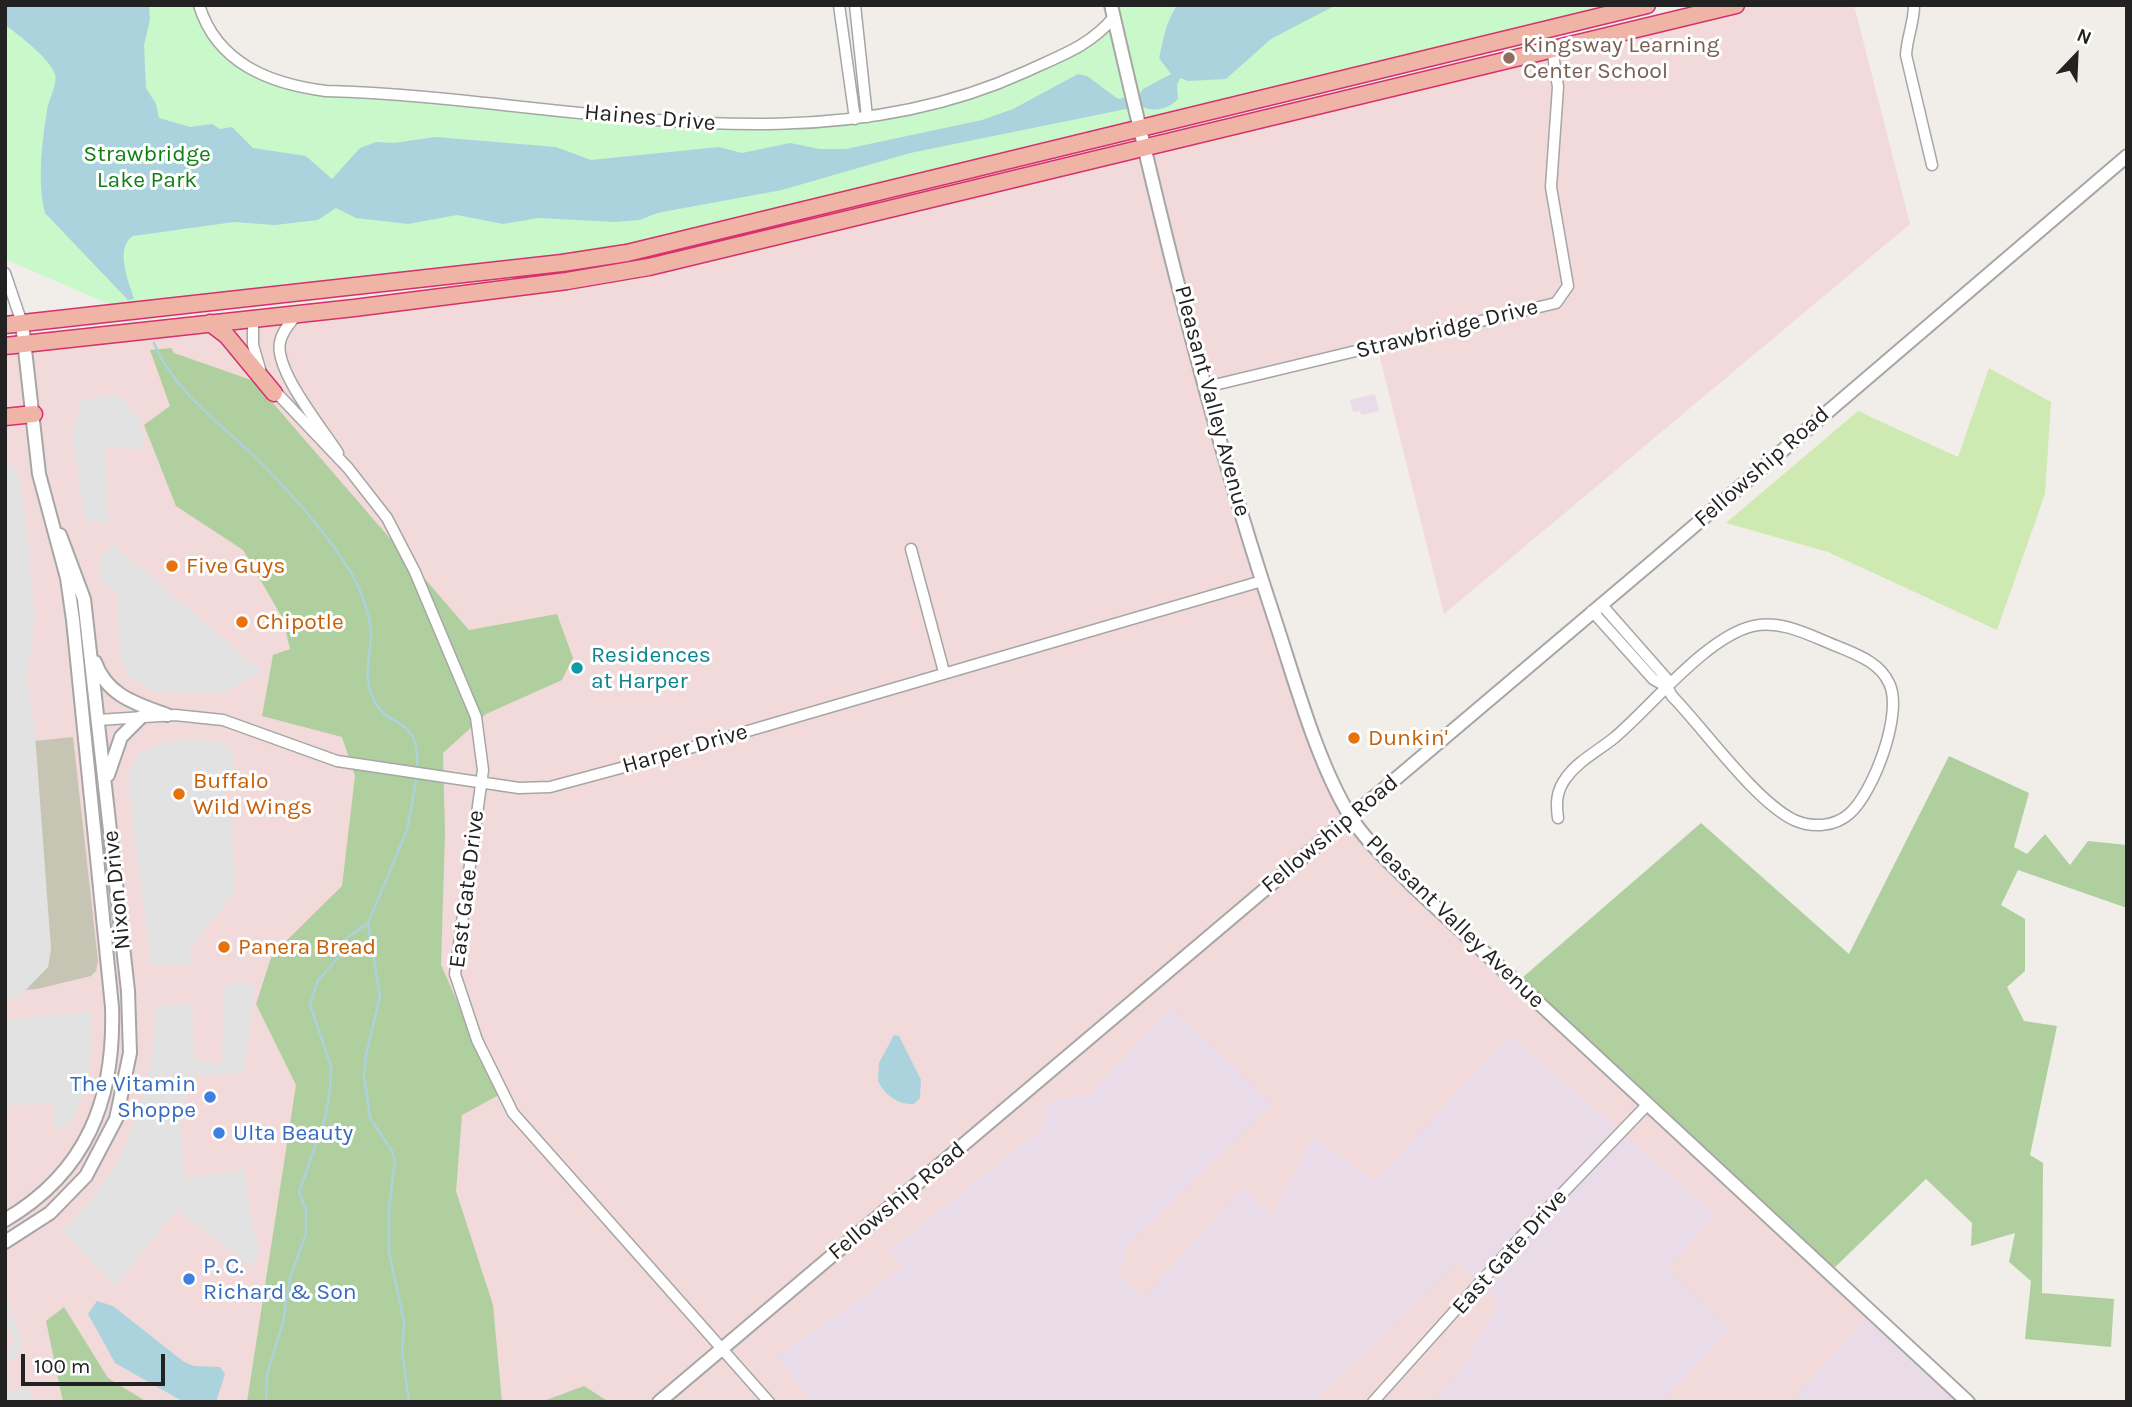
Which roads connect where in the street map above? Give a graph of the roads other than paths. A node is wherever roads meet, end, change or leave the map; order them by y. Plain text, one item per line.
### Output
1 (199, 5) edge
2 (839, 5) edge
3 (855, 5) edge
4 (1647, 5) edge
5 (1736, 5) edge
6 (1914, 5) edge
7 (1112, 11) edge
8 (1552, 48) junction
9 (867, 117) junction
10 (855, 119) junction
11 (1142, 129) junction
12 (1146, 147) junction
13 (2127, 156) edge
14 (1932, 164) dead end
15 (5, 273) edge
16 (328, 289) junction
17 (297, 314) junction
18 (253, 319) junction
19 (23, 323) junction
20 (210, 323) junction
21 (5, 325) edge
22 (26, 344) junction
23 (5, 346) edge
24 (1206, 387) junction
25 (274, 393) junction
26 (34, 414) junction
27 (5, 417) edge
28 (348, 468) junction
29 (44, 500) junction
30 (911, 549) dead end
31 (1262, 581) junction
32 (1597, 608) junction
33 (90, 645) junction
34 (944, 672) junction
35 (1667, 687) junction
36 (84, 712) junction
37 (167, 715) junction
38 (141, 717) junction
39 (98, 720) junction
40 (85, 726) junction
41 (481, 783) junction
42 (106, 789) junction
43 (1351, 816) junction
44 (1558, 818) dead end
45 (1648, 1104) junction
46 (5, 1220) edge
47 (5, 1242) edge
48 (723, 1348) junction
49 (659, 1402) edge
50 (769, 1402) edge
51 (1373, 1402) edge
52 (1968, 1402) edge

1 - 10 street, Haines Drive
2 - 10 street
3 - 9 street
4 - 11 highway
5 - 8 highway
6 - 14 street
7 - 9 street, Haines Drive
7 - 11 street, Pleasant Valley Avenue
8 - 12 highway
8 - 24 street, Strawbridge Drive
9 - 10 street, Haines Drive
11 - 12 street, Pleasant Valley Avenue
11 - 16 highway
12 - 17 highway
12 - 24 street, Pleasant Valley Avenue
13 - 32 street, Fellowship Road
15 - 19 street, Nixon Drive
16 - 18 highway
16 - 19 highway
17 - 18 highway
17 - 28 street, East Gate Drive
18 - 20 highway
18 - 25 street, East Gate Drive
19 - 21 highway
19 - 22 street, Nixon Drive
20 - 22 highway
20 - 25 highway
22 - 23 highway
22 - 26 street, Nixon Drive
24 - 31 street, Pleasant Valley Avenue
25 - 28 street, East Gate Drive
26 - 27 highway
26 - 29 street, Nixon Drive
28 - 41 street, East Gate Drive
29 - 33 street, Nixon Drive
29 - 36 street, Nixon Drive
30 - 34 street
31 - 34 street, Harper Drive
31 - 43 street, Pleasant Valley Avenue
32 - 35 street
32 - 43 street, Fellowship Road
33 - 37 street
33 - 39 street, Nixon Drive
34 - 41 street, Harper Drive
35 - 35 street
35 - 44 street
36 - 39 street
36 - 40 street, Nixon Drive
37 - 38 street, Harper Drive
37 - 41 street, Harper Drive
38 - 39 street, Harper Drive
38 - 42 street
39 - 40 street, Harper Drive
39 - 42 street, Nixon Drive
40 - 46 street, Nixon Drive
41 - 48 street, East Gate Drive
42 - 47 street, Nixon Drive
43 - 45 street, Pleasant Valley Avenue
43 - 48 street, Fellowship Road
45 - 51 street, East Gate Drive
45 - 52 street, Pleasant Valley Avenue
48 - 49 street, Fellowship Road
48 - 50 street, East Gate Drive

